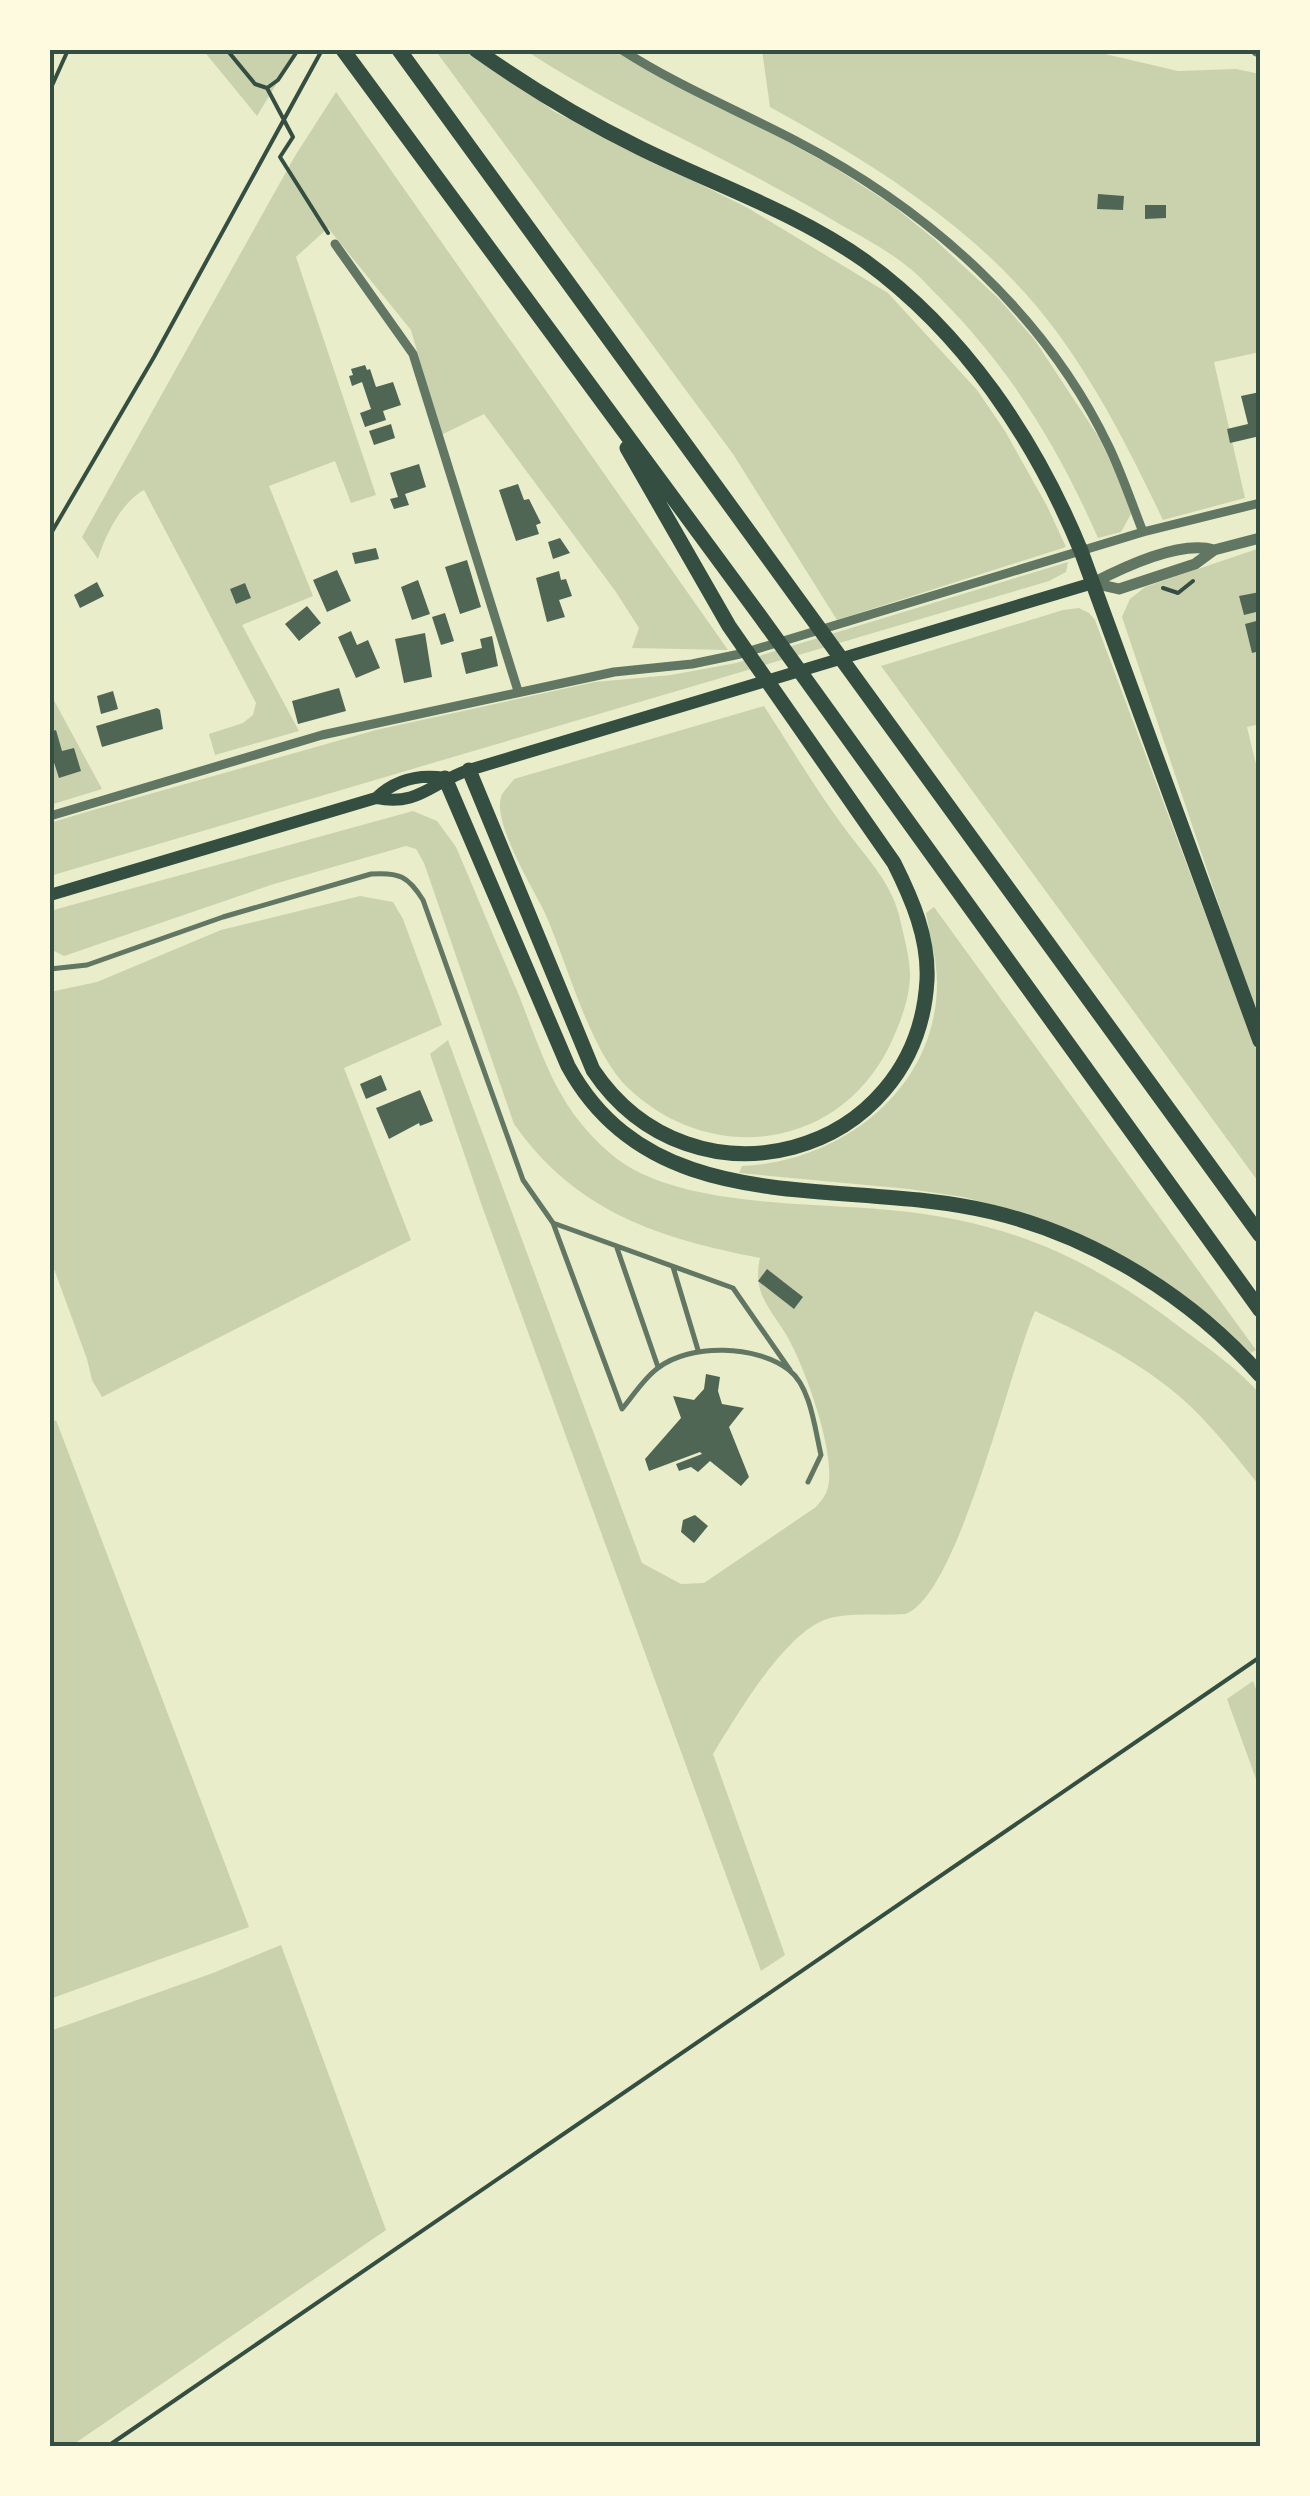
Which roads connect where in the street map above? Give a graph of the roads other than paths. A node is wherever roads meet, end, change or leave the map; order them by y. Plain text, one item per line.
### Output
1 (344, 50) edge
2 (399, 50) edge
3 (476, 50) edge
4 (622, 50) edge
5 (335, 244) road end
6 (588, 380) junction
7 (1260, 502) edge
8 (1143, 532) junction
9 (1260, 538) edge
10 (1214, 550) junction
11 (1080, 551) junction
12 (1093, 582) junction
13 (518, 691) junction
14 (469, 770) junction
15 (445, 778) junction
16 (50, 816) edge
17 (50, 895) edge
18 (50, 968) edge
19 (1260, 1041) edge
20 (553, 1222) junction
21 (1260, 1235) edge
22 (616, 1248) junction
23 (673, 1267) junction
24 (1260, 1310) edge
25 (698, 1350) junction
26 (658, 1367) junction
27 (790, 1370) junction
28 (1260, 1376) edge
29 (808, 1482) dead end

1 - 6 highway
2 - 21 highway
3 - 11 highway
4 - 8 street
5 - 13 street
6 - 14 highway
6 - 24 highway
7 - 8 street
8 - 11 street
9 - 10 street
10 - 12 street
10 - 12 street
11 - 12 highway
11 - 13 street
12 - 14 main road
12 - 19 highway
13 - 16 street
14 - 15 main road
15 - 17 main road
15 - 28 highway
18 - 20 lane
20 - 22 lane
20 - 26 lane
22 - 23 lane
22 - 26 lane
23 - 25 lane
23 - 27 lane
25 - 26 lane
25 - 27 lane
27 - 29 lane

